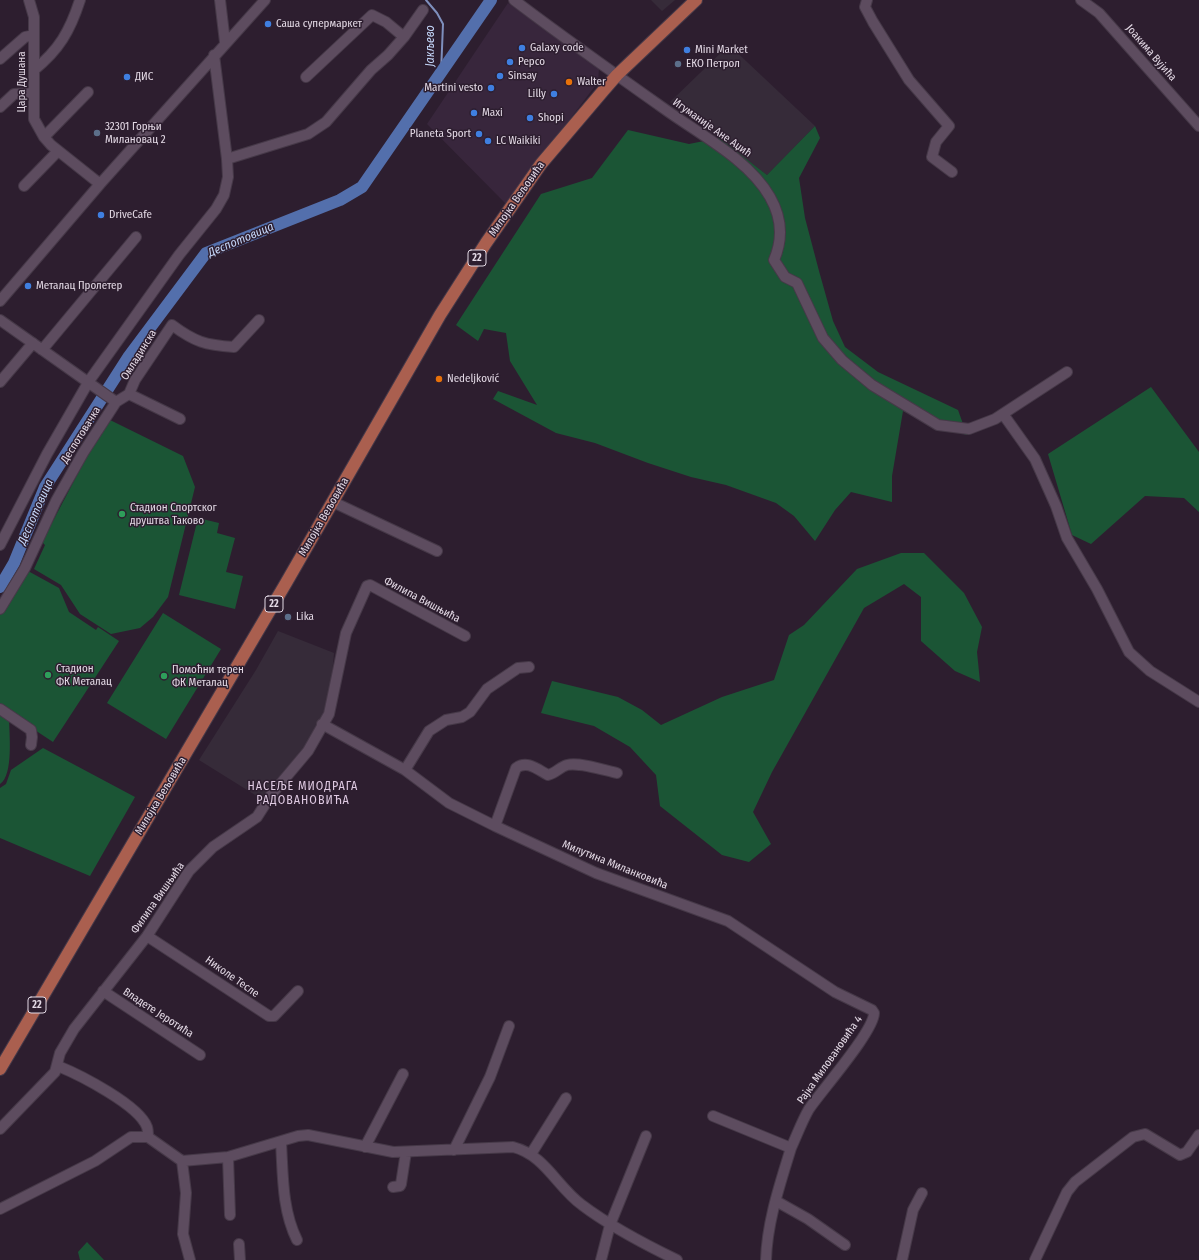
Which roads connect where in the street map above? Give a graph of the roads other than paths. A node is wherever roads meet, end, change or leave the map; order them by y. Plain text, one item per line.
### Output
1 (29, 0) edge
2 (80, 0) edge
3 (220, 0) edge
4 (265, 0) edge
5 (514, 0) edge
6 (696, 0) edge
7 (867, 0) edge
8 (1080, 0) edge
9 (424, 10) dead end
10 (34, 35) junction
11 (404, 37) junction
12 (225, 42) junction
13 (214, 55) junction
14 (0, 59) edge
15 (34, 70) junction
16 (617, 75) junction
17 (306, 77) dead end
18 (88, 92) dead end
19 (34, 93) junction
20 (0, 107) edge
21 (1199, 126) edge
22 (44, 137) junction
23 (58, 151) junction
24 (227, 159) junction
25 (952, 172) dead end
26 (100, 184) junction
27 (24, 186) dead end
28 (136, 237) dead end
29 (0, 301) edge
30 (0, 320) edge
31 (259, 320) dead end
32 (37, 346) junction
33 (1067, 372) dead end
34 (0, 382) edge
35 (92, 384) junction
36 (130, 394) junction
37 (114, 400) junction
38 (1003, 414) junction
39 (180, 419) dead end
40 (333, 502) junction
41 (0, 546) edge
42 (437, 551) dead end
43 (0, 609) edge
44 (465, 636) dead end
45 (529, 667) dead end
46 (1199, 702) edge
47 (0, 709) edge
48 (322, 724) junction
49 (31, 745) dead end
50 (405, 770) junction
51 (617, 773) dead end
52 (495, 826) junction
53 (728, 921) joint
54 (147, 936) junction
55 (103, 991) junction
56 (298, 991) dead end
57 (509, 1026) dead end
58 (200, 1055) dead end
59 (58, 1066) junction
60 (0, 1069) edge
61 (403, 1074) dead end
62 (566, 1098) dead end
63 (713, 1116) dead end
64 (0, 1129) edge
65 (1199, 1135) edge
66 (646, 1136) dead end
67 (148, 1137) junction
68 (281, 1142) junction
69 (365, 1147) junction
70 (791, 1148) junction
71 (454, 1150) junction
72 (406, 1152) junction
73 (531, 1154) junction
74 (228, 1157) junction
75 (182, 1161) junction
76 (393, 1187) dead end
77 (922, 1193) dead end
78 (776, 1201) junction
79 (0, 1209) edge
80 (230, 1215) dead end
81 (610, 1225) junction
82 (297, 1240) dead end
83 (238, 1244) dead end
84 (845, 1245) dead end
85 (190, 1260) edge
86 (240, 1260) edge
87 (601, 1260) edge
88 (676, 1260) edge
89 (766, 1260) edge
90 (902, 1260) edge
91 (1035, 1260) edge

1 - 10 street, Цара Душана
2 - 15 street
3 - 12 street
4 - 12 street
5 - 16 street, Игуманије Ане Аџић
6 - 16 main road, Милојка Вељовића / 22
7 - 25 street
8 - 21 street, Јоакима Вујића
9 - 11 street
10 - 14 street
10 - 15 street, Цара Душана
11 - 17 street
11 - 24 street
12 - 13 street
13 - 24 street
13 - 26 street
15 - 19 street, Цара Душана
16 - 38 street, Игуманије Ане Аџић
16 - 40 main road, Милојка Вељовића / 22
18 - 22 street
19 - 20 street
19 - 22 street, Цара Душана
22 - 23 street, Цара Душана
23 - 26 street, Цара Душана
23 - 27 street
24 - 35 street
26 - 29 street
28 - 32 street
30 - 32 street
31 - 36 street, Омладинска
32 - 34 street
32 - 35 street
33 - 38 street, Игуманије Ане Аџић
35 - 37 street
35 - 41 street
36 - 37 street, Омладинска
36 - 39 street
37 - 43 street, Деспотовачка
38 - 46 street
40 - 42 street
40 - 60 main road, Милојка Вељовића / 22
44 - 48 street, Филипа Вишњића
45 - 50 street
47 - 49 street
48 - 50 street, Милутина Миланковића
48 - 54 street, Филипа Вишњића
50 - 52 street, Милутина Миланковића
51 - 52 street
52 - 53 street, Милутина Миланковића
53 - 70 street, Рајка Миловановића 4
54 - 55 street, Филипа Вишњића
54 - 56 street, Николе Тесле
55 - 58 street, Владете Јеротића
55 - 59 street, Филипа Вишњића
57 - 71 street
59 - 64 street, Филипа Вишњића
59 - 67 street
61 - 69 street
62 - 73 street
63 - 70 street
65 - 91 street
66 - 81 street
67 - 75 street
67 - 79 street
68 - 69 street
68 - 74 street
68 - 82 street
69 - 72 street
70 - 78 street, Рајка Миловановића 4
71 - 72 street
71 - 73 street
72 - 76 street
73 - 81 street
74 - 75 street
74 - 80 street
75 - 85 street
77 - 90 street
78 - 84 street
78 - 89 street, Рајка Миловановића 4
81 - 87 street
81 - 88 street
83 - 86 street

